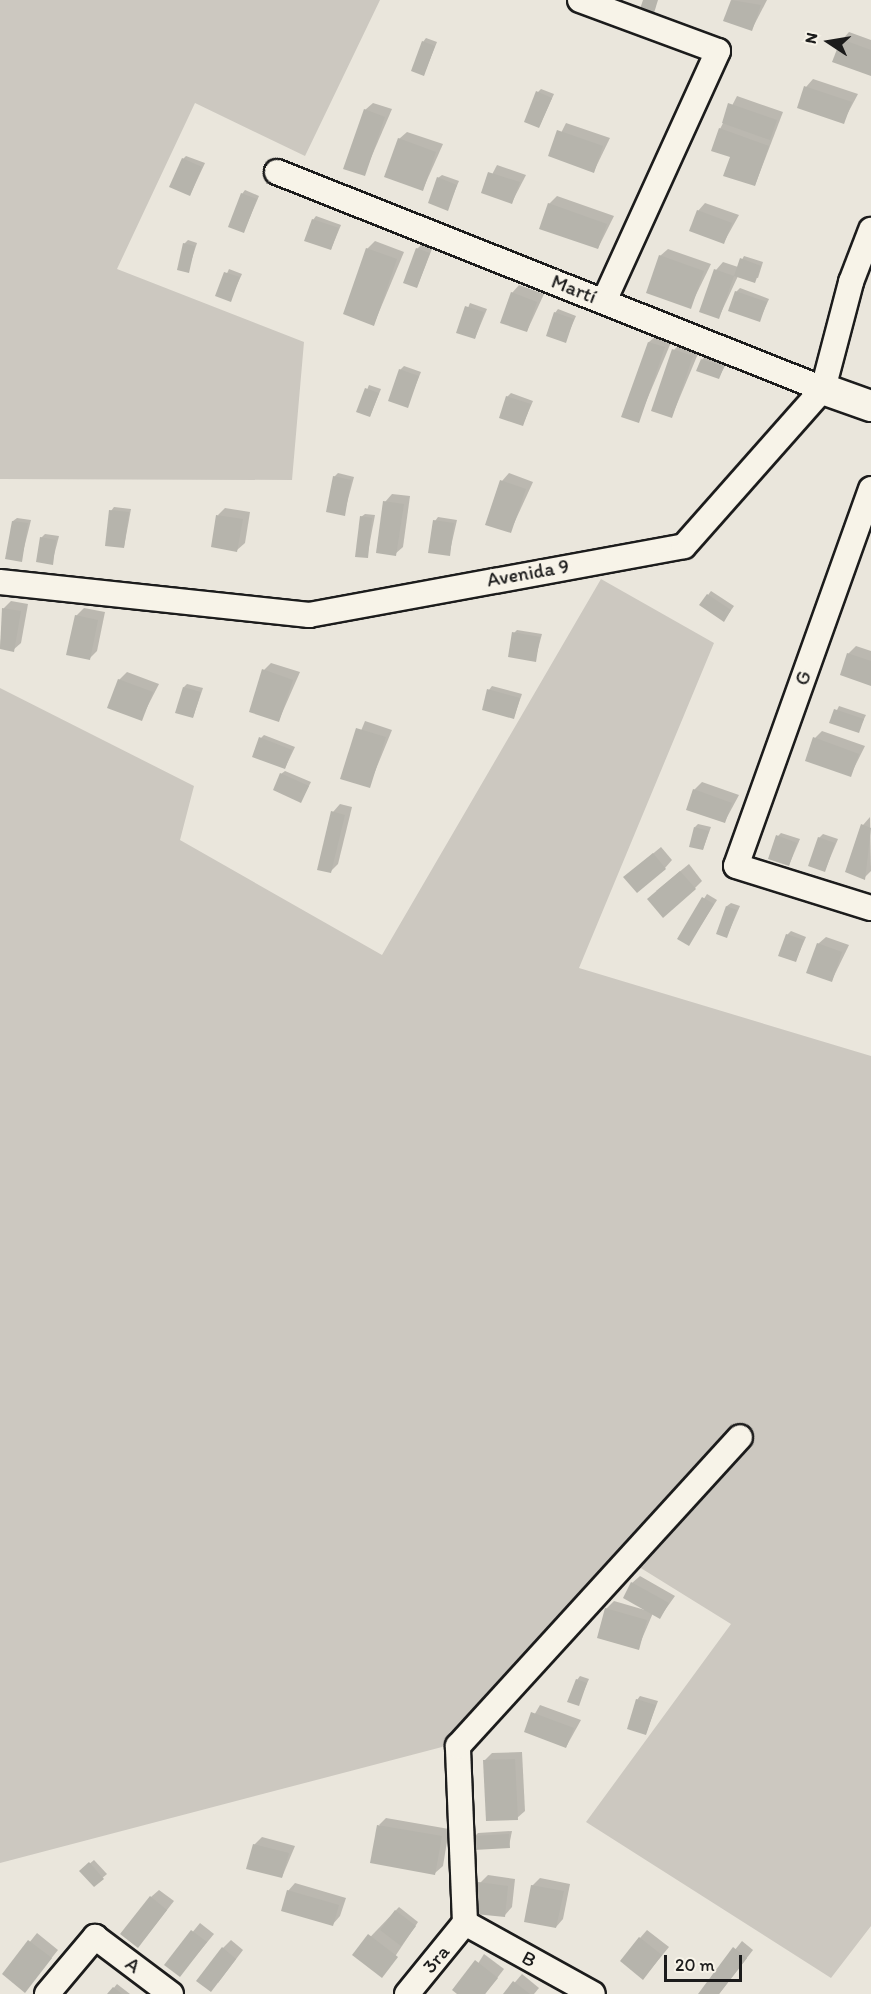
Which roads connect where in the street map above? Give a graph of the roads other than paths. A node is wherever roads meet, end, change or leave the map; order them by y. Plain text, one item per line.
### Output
1 (580, 0) edge
2 (277, 172) dead end
3 (871, 230) edge
4 (604, 301) junction
5 (823, 389) junction
6 (871, 406) edge
7 (871, 489) edge
8 (0, 582) edge
9 (871, 908) edge
10 (740, 1437) dead end
11 (465, 1923) junction
12 (46, 1994) edge
13 (171, 1994) edge
14 (407, 1994) edge
15 (593, 1994) edge

1 - 4 street
2 - 4 street, Martí
3 - 5 street, Avenida 9
4 - 5 street, Martí
5 - 6 street, Martí
5 - 8 street, Avenida 9
7 - 9 street, G
10 - 11 street
11 - 14 street, 3ra
11 - 15 street, B
12 - 13 street, A

